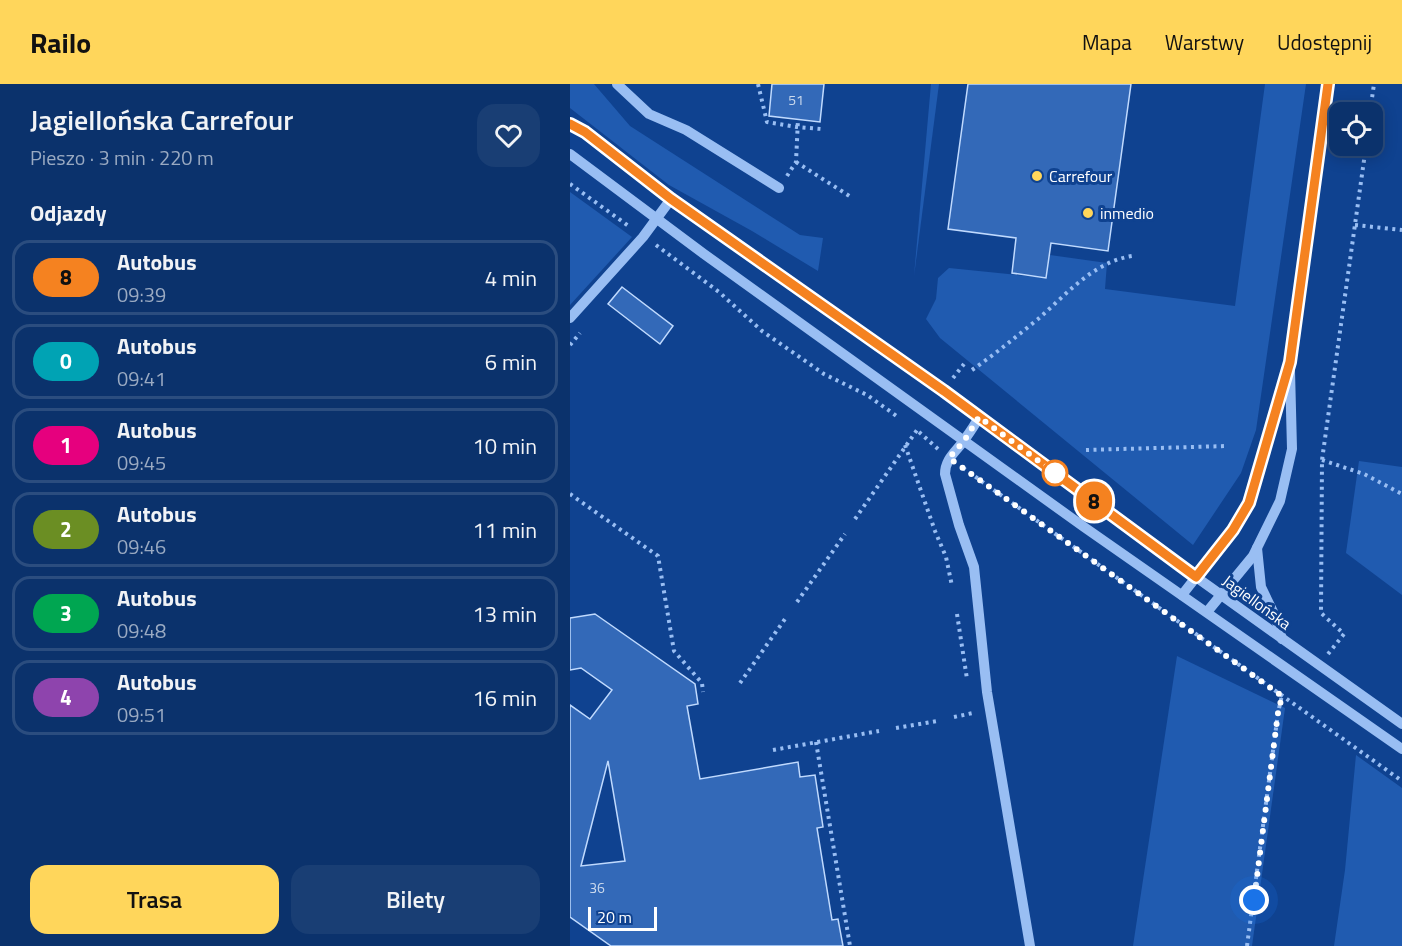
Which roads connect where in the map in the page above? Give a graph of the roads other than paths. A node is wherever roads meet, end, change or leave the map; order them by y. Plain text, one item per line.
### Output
1 (617, 84) edge
2 (1328, 84) edge
3 (570, 124) edge
4 (570, 154) edge
5 (779, 188) road end
6 (671, 199) junction
7 (657, 219) junction
8 (570, 318) edge
9 (1290, 362) junction
10 (979, 417) junction
11 (964, 441) junction
12 (1257, 548) junction
13 (1196, 577) junction
14 (1182, 595) junction
15 (1221, 595) junction
16 (1207, 612) junction
17 (1282, 639) junction
18 (1402, 724) edge
19 (1402, 749) edge
20 (1030, 946) edge

1 - 5 street
2 - 9 street
3 - 6 street, Jagiellońska
4 - 7 street
6 - 7 street
6 - 10 street, Jagiellońska
7 - 8 street
7 - 11 street
9 - 12 street
9 - 13 street
10 - 11 street
10 - 13 street, Jagiellońska
11 - 14 street
11 - 20 street
12 - 15 street
12 - 17 street
13 - 14 street
13 - 15 street, Jagiellońska
14 - 16 street
15 - 16 street
15 - 17 street, Jagiellońska
16 - 19 street
17 - 18 street, Jagiellońska

